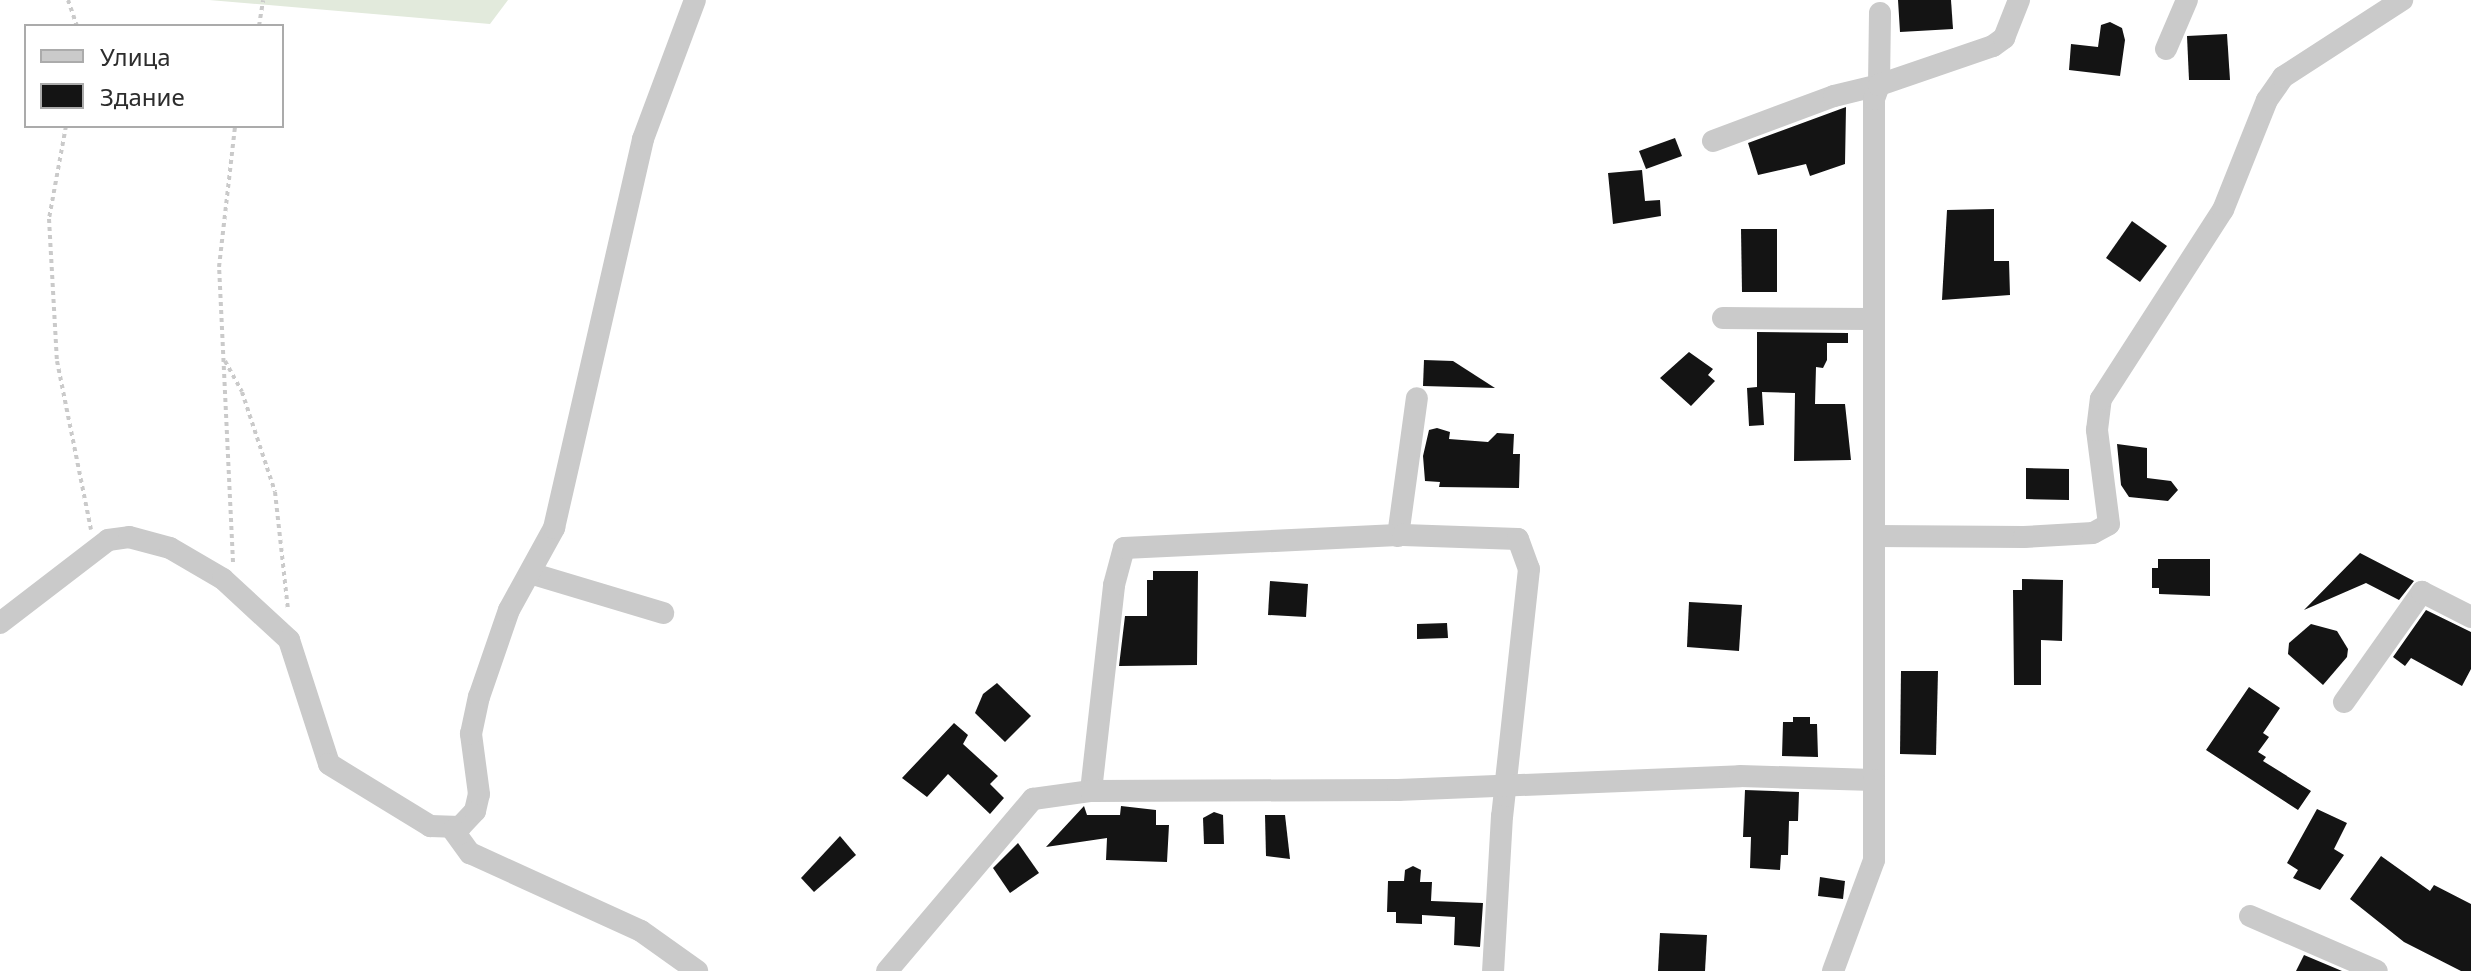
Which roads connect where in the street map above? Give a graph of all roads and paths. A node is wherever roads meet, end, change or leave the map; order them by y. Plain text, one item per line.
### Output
1 (68, 0) edge
2 (263, 0) edge
3 (695, 0) edge
4 (2019, 0) edge
5 (2187, 0) edge
6 (2402, 0) edge
7 (1880, 13) dead end
8 (76, 24) edge
9 (259, 24) edge
10 (2166, 49) dead end
11 (1879, 85) junction
12 (66, 128) edge
13 (235, 128) edge
14 (1713, 141) dead end
15 (1723, 318) dead end
16 (1874, 319) junction
17 (223, 358) junction
18 (1417, 398) dead end
19 (1398, 536) junction
20 (1875, 536) junction
21 (93, 548) junction
22 (533, 574) junction
23 (233, 589) junction
24 (663, 613) dead end
25 (2471, 617) edge
26 (0, 623) edge
27 (289, 640) junction
28 (2344, 702) dead end
29 (1874, 780) junction
30 (1506, 784) junction
31 (1091, 791) junction
32 (453, 830) junction
33 (2250, 916) dead end
34 (697, 971) edge
35 (887, 971) edge
36 (1493, 971) edge
37 (1833, 971) edge
38 (2377, 971) edge

1 - 8 path
2 - 9 path
3 - 22 street
4 - 11 street
5 - 10 street
6 - 20 street
7 - 11 street
11 - 14 street
11 - 16 street
12 - 21 path
13 - 17 path
15 - 16 street
16 - 20 street
17 - 23 path
17 - 27 path
18 - 19 street
19 - 30 street
19 - 31 street
20 - 29 street
21 - 23 street
21 - 26 street
22 - 24 street
22 - 32 street
23 - 27 street
25 - 28 street
27 - 32 street
29 - 30 street
29 - 37 street
30 - 31 street
30 - 36 street
31 - 35 street
32 - 34 street
33 - 38 street

